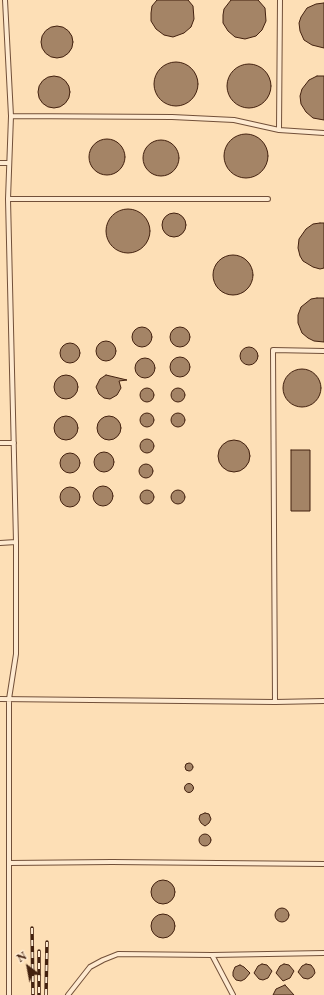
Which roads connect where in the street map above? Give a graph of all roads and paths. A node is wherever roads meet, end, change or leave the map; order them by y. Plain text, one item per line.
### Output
1 (5, 0) edge
2 (280, 0) edge
3 (10, 116) junction
4 (279, 130) junction
5 (324, 133) edge
6 (0, 163) edge
7 (9, 163) junction
8 (8, 199) junction
9 (268, 199) dead end
10 (324, 351) edge
11 (0, 443) edge
12 (14, 443) junction
13 (0, 542) edge
14 (16, 542) junction
15 (0, 699) edge
16 (9, 699) junction
17 (324, 701) edge
18 (275, 702) junction
19 (9, 863) junction
20 (324, 864) edge
21 (324, 953) edge
22 (212, 955) junction
23 (9, 995) edge
24 (68, 995) edge
25 (233, 995) edge

1 - 3 lane
2 - 4 lane
3 - 4 lane
3 - 7 lane
4 - 5 lane
6 - 7 lane
7 - 8 lane
8 - 9 lane
8 - 12 lane
10 - 18 lane
11 - 12 lane
12 - 14 lane
13 - 14 lane
14 - 16 lane
15 - 16 lane
16 - 18 lane
16 - 19 lane
17 - 18 lane
19 - 20 lane
19 - 23 lane
21 - 22 lane
22 - 24 lane
22 - 25 lane

